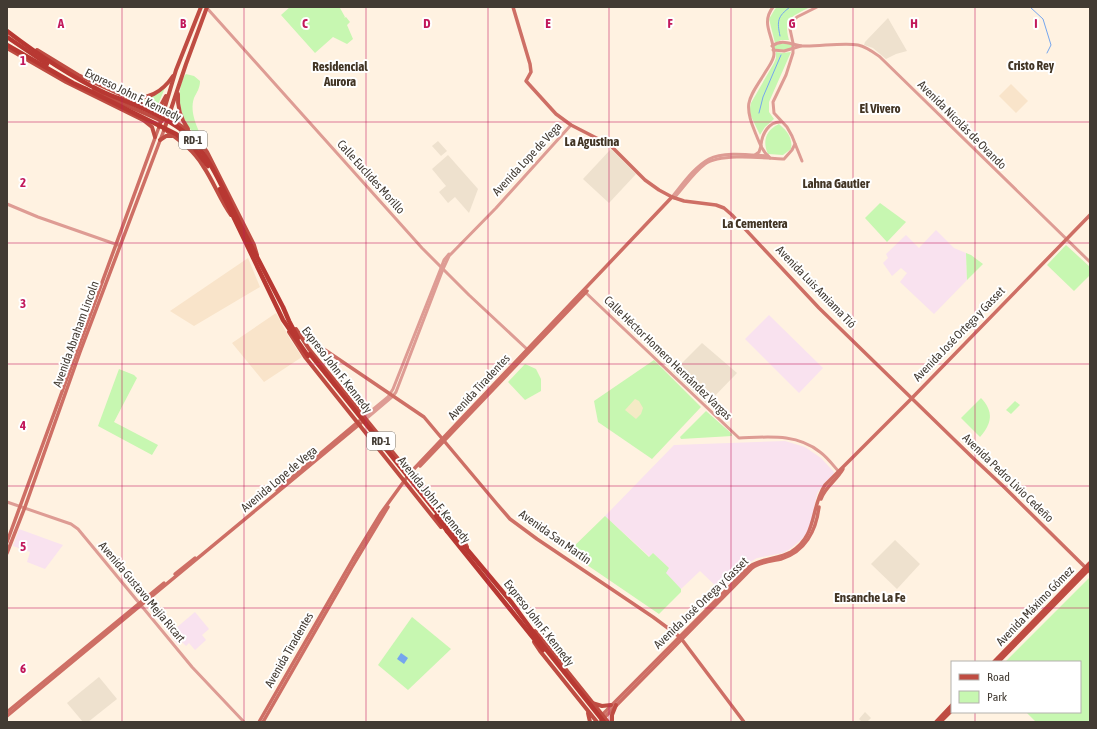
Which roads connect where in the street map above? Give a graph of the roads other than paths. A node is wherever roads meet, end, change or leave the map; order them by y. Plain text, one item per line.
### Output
1 (201, 7) edge
2 (206, 7) edge
3 (513, 7) edge
4 (773, 7) edge
5 (818, 7) edge
6 (7, 31) edge
7 (7, 37) edge
8 (793, 43) junction
9 (772, 46) junction
10 (801, 46) junction
11 (8, 47) edge
12 (29, 48) junction
13 (794, 49) junction
14 (773, 50) junction
15 (20, 56) joint
16 (59, 68) junction
17 (176, 70) junction
18 (84, 83) junction
19 (98, 84) junction
20 (179, 85) junction
21 (170, 90) junction
22 (156, 111) junction
23 (143, 113) junction
24 (163, 114) junction
25 (168, 118) junction
26 (142, 119) junction
27 (161, 120) junction
28 (781, 122) junction
29 (166, 123) junction
30 (571, 125) junction
31 (159, 127) junction
32 (164, 130) junction
33 (189, 132) junction
34 (174, 136) junction
35 (155, 137) junction
36 (160, 140) junction
37 (199, 141) junction
38 (184, 143) junction
39 (795, 144) junction
40 (761, 146) junction
41 (755, 155) junction
42 (769, 157) junction
43 (802, 161) dead end
44 (672, 198) junction
45 (7, 204) edge
46 (1090, 215) edge
47 (233, 218) junction
48 (1066, 239) junction
49 (117, 245) junction
50 (260, 261) junction
51 (1090, 262) edge
52 (442, 268) junction
53 (584, 291) junction
54 (283, 307) junction
55 (287, 326) junction
56 (295, 328) junction
57 (528, 351) junction
58 (309, 355) junction
59 (392, 395) junction
60 (349, 397) junction
61 (912, 398) junction
62 (342, 403) junction
63 (366, 417) junction
64 (359, 423) junction
65 (382, 438) junction
66 (444, 440) junction
67 (375, 444) junction
68 (396, 456) junction
69 (389, 461) junction
70 (839, 472) junction
71 (411, 474) junction
72 (406, 482) junction
73 (428, 497) junction
74 (7, 502) edge
75 (422, 502) junction
76 (23, 506) junction
77 (449, 530) junction
78 (7, 542) edge
79 (467, 547) junction
80 (7, 553) edge
81 (465, 553) junction
82 (1090, 563) edge
83 (1088, 569) edge
84 (140, 604) junction
85 (528, 623) junction
86 (531, 636) junction
87 (681, 638) junction
88 (544, 649) junction
89 (995, 661) edge
90 (999, 661) edge
91 (586, 695) junction
92 (581, 702) junction
93 (592, 703) junction
94 (614, 705) junction
95 (951, 706) edge
96 (951, 711) edge
97 (7, 712) edge
98 (7, 716) edge
99 (604, 718) edge
100 (244, 722) edge
101 (259, 722) edge
102 (263, 722) edge
103 (590, 722) edge
104 (598, 722) edge
105 (608, 722) edge
106 (612, 722) edge
107 (744, 722) edge
108 (936, 722) edge
109 (940, 722) edge

1 - 17 main road
2 - 20 main road, Avenida Abraham Lincoln
2 - 52 street, Calle Euclides Morillo
3 - 30 main road, Avenida Luis Amiama Tió
4 - 9 street
5 - 8 street
6 - 12 highway, Expreso John F. Kennedy / RD-1
7 - 16 highway
8 - 9 street, Avenida Nicolás de Ovando
8 - 10 street, Avenida Nicolás de Ovando
8 - 13 street
9 - 14 street
10 - 13 street, Avenida Nicolás de Ovando
10 - 48 street, Avenida Nicolás de Ovando
11 - 15 highway
11 - 47 highway, Expreso John F. Kennedy / RD-1, bridge
12 - 16 highway, Expreso John F. Kennedy / RD-1
12 - 19 main road, RD-1
13 - 14 street, Avenida Nicolás de Ovando
13 - 28 street
14 - 40 street
15 - 26 main road, RD-1
16 - 18 highway, Expreso John F. Kennedy / RD-1
17 - 19 main road
17 - 21 main road
18 - 23 main road
18 - 50 highway, Expreso John F. Kennedy / RD-1, bridge
19 - 22 main road, RD-1
20 - 25 main road, Avenida Abraham Lincoln
20 - 37 main road
21 - 22 main road
21 - 24 main road, Avenida Abraham Lincoln
22 - 23 main road
22 - 24 main road, RD-1
23 - 27 main road
24 - 25 main road, RD-1
24 - 27 main road, Avenida Abraham Lincoln
25 - 29 main road, Avenida Abraham Lincoln
25 - 33 main road, RD-1
26 - 31 main road, RD-1
26 - 35 main road
27 - 29 main road
27 - 31 main road, Avenida Abraham Lincoln
28 - 39 street
28 - 40 street
29 - 32 main road, Avenida Abraham Lincoln
30 - 44 main road, Avenida Luis Amiama Tió
30 - 52 street, Avenida Lope de Vega
31 - 32 main road, RD-1
31 - 35 main road, Avenida Abraham Lincoln
32 - 34 main road, RD-1
32 - 36 main road, Avenida Abraham Lincoln
33 - 37 main road, RD-1
33 - 38 main road
34 - 36 main road
34 - 38 main road, RD-1
35 - 49 main road, Avenida Abraham Lincoln
36 - 49 main road, Avenida Abraham Lincoln
37 - 50 main road, RD-1
38 - 47 main road, RD-1
39 - 42 street, Avenida Tiradentes
39 - 43 street
40 - 41 street
40 - 42 street
41 - 42 street, Avenida Tiradentes
41 - 44 street, Avenida Tiradentes
42 - 44 street, Avenida Tiradentes
44 - 53 main road, Avenida Tiradentes
44 - 61 main road, Avenida Luis Amiama Tió
45 - 49 street
46 - 48 main road, Avenida José Ortega y Gasset
47 - 55 highway, Expreso John F. Kennedy / RD-1
48 - 51 street, Avenida Nicolás de Ovando
48 - 61 main road, Avenida José Ortega y Gasset
49 - 76 main road, Avenida Abraham Lincoln
50 - 54 highway, Expreso John F. Kennedy / RD-1
52 - 57 street, Calle Euclides Morillo
52 - 59 street, Avenida Lope de Vega
53 - 57 main road, Avenida Tiradentes
53 - 70 street, Calle Héctor Homero Hernández Vargas
54 - 56 main road, Avenida John F. Kennedy / RD-1
54 - 58 highway, Expreso John F. Kennedy / RD-1
55 - 58 highway, Expreso John F. Kennedy / RD-1
55 - 62 main road, Avenida John F. Kennedy / RD-1
56 - 59 main road, Avenida San Martín
56 - 60 main road, Avenida John F. Kennedy / RD-1
57 - 66 main road, Avenida Tiradentes
58 - 77 highway, Expreso John F. Kennedy / RD-1, bridge
59 - 63 street, Avenida Lope de Vega
59 - 66 main road, Avenida San Martín
60 - 62 main road
60 - 63 main road, Avenida John F. Kennedy / RD-1
61 - 70 main road, Avenida José Ortega y Gasset
61 - 83 main road, Avenida Pedro Livio Cedeño
62 - 64 main road, Avenida John F. Kennedy / RD-1
63 - 64 main road, Avenida Lope de Vega
63 - 65 main road, Avenida John F. Kennedy / RD-1
64 - 67 main road, Avenida John F. Kennedy / RD-1
64 - 84 main road, Avenida Lope de Vega
65 - 67 main road
65 - 68 main road, Avenida John F. Kennedy / RD-1
66 - 71 main road, Avenida Tiradentes
66 - 87 main road, Avenida San Martín
67 - 69 main road, Avenida John F. Kennedy / RD-1
68 - 69 main road
68 - 71 main road, Avenida John F. Kennedy / RD-1
69 - 72 main road, Avenida John F. Kennedy / RD-1
70 - 87 main road, Avenida José Ortega y Gasset
71 - 72 main road, Avenida Tiradentes
71 - 73 main road, Avenida John F. Kennedy / RD-1
72 - 75 main road, Avenida John F. Kennedy / RD-1
72 - 101 main road, Avenida Tiradentes
72 - 102 main road, Avenida Tiradentes
73 - 75 main road
73 - 79 main road, Avenida John F. Kennedy / RD-1
74 - 76 street, Avenida Gustavo Mejía Ricart
75 - 81 main road, Avenida John F. Kennedy / RD-1
76 - 78 main road, Avenida Abraham Lincoln
76 - 80 main road, Avenida Abraham Lincoln
76 - 84 street, Avenida Gustavo Mejía Ricart
77 - 79 highway, Expreso John F. Kennedy / RD-1
77 - 81 highway, Expreso John F. Kennedy / RD-1
79 - 85 highway, Expreso John F. Kennedy / RD-1
81 - 86 highway, Expreso John F. Kennedy / RD-1
82 - 83 main road, Avenida Máximo Gómez
83 - 89 main road, Avenida Máximo Gómez
83 - 90 main road, Avenida Máximo Gómez
84 - 97 main road, Avenida Lope de Vega
84 - 98 main road, Avenida Lope de Vega
84 - 100 street, Avenida Gustavo Mejía Ricart
85 - 88 highway, Expreso John F. Kennedy / RD-1
85 - 91 main road, RD-1
86 - 88 highway, Expreso John F. Kennedy / RD-1
86 - 92 main road, RD-1
87 - 94 main road, Avenida José Ortega y Gasset
87 - 107 main road, Avenida San Martín
88 - 99 highway, Expreso John F. Kennedy / RD-1, bridge
88 - 104 highway, Expreso John F. Kennedy / RD-1, bridge
91 - 92 main road
91 - 93 main road, RD-1
92 - 103 main road
92 - 104 main road, RD-1
93 - 94 main road
93 - 99 main road, RD-1
94 - 99 main road, Avenida José Ortega y Gasset
94 - 106 main road
95 - 108 main road
96 - 109 main road
99 - 104 main road, Avenida José Ortega y Gasset
99 - 105 main road, RD-1

